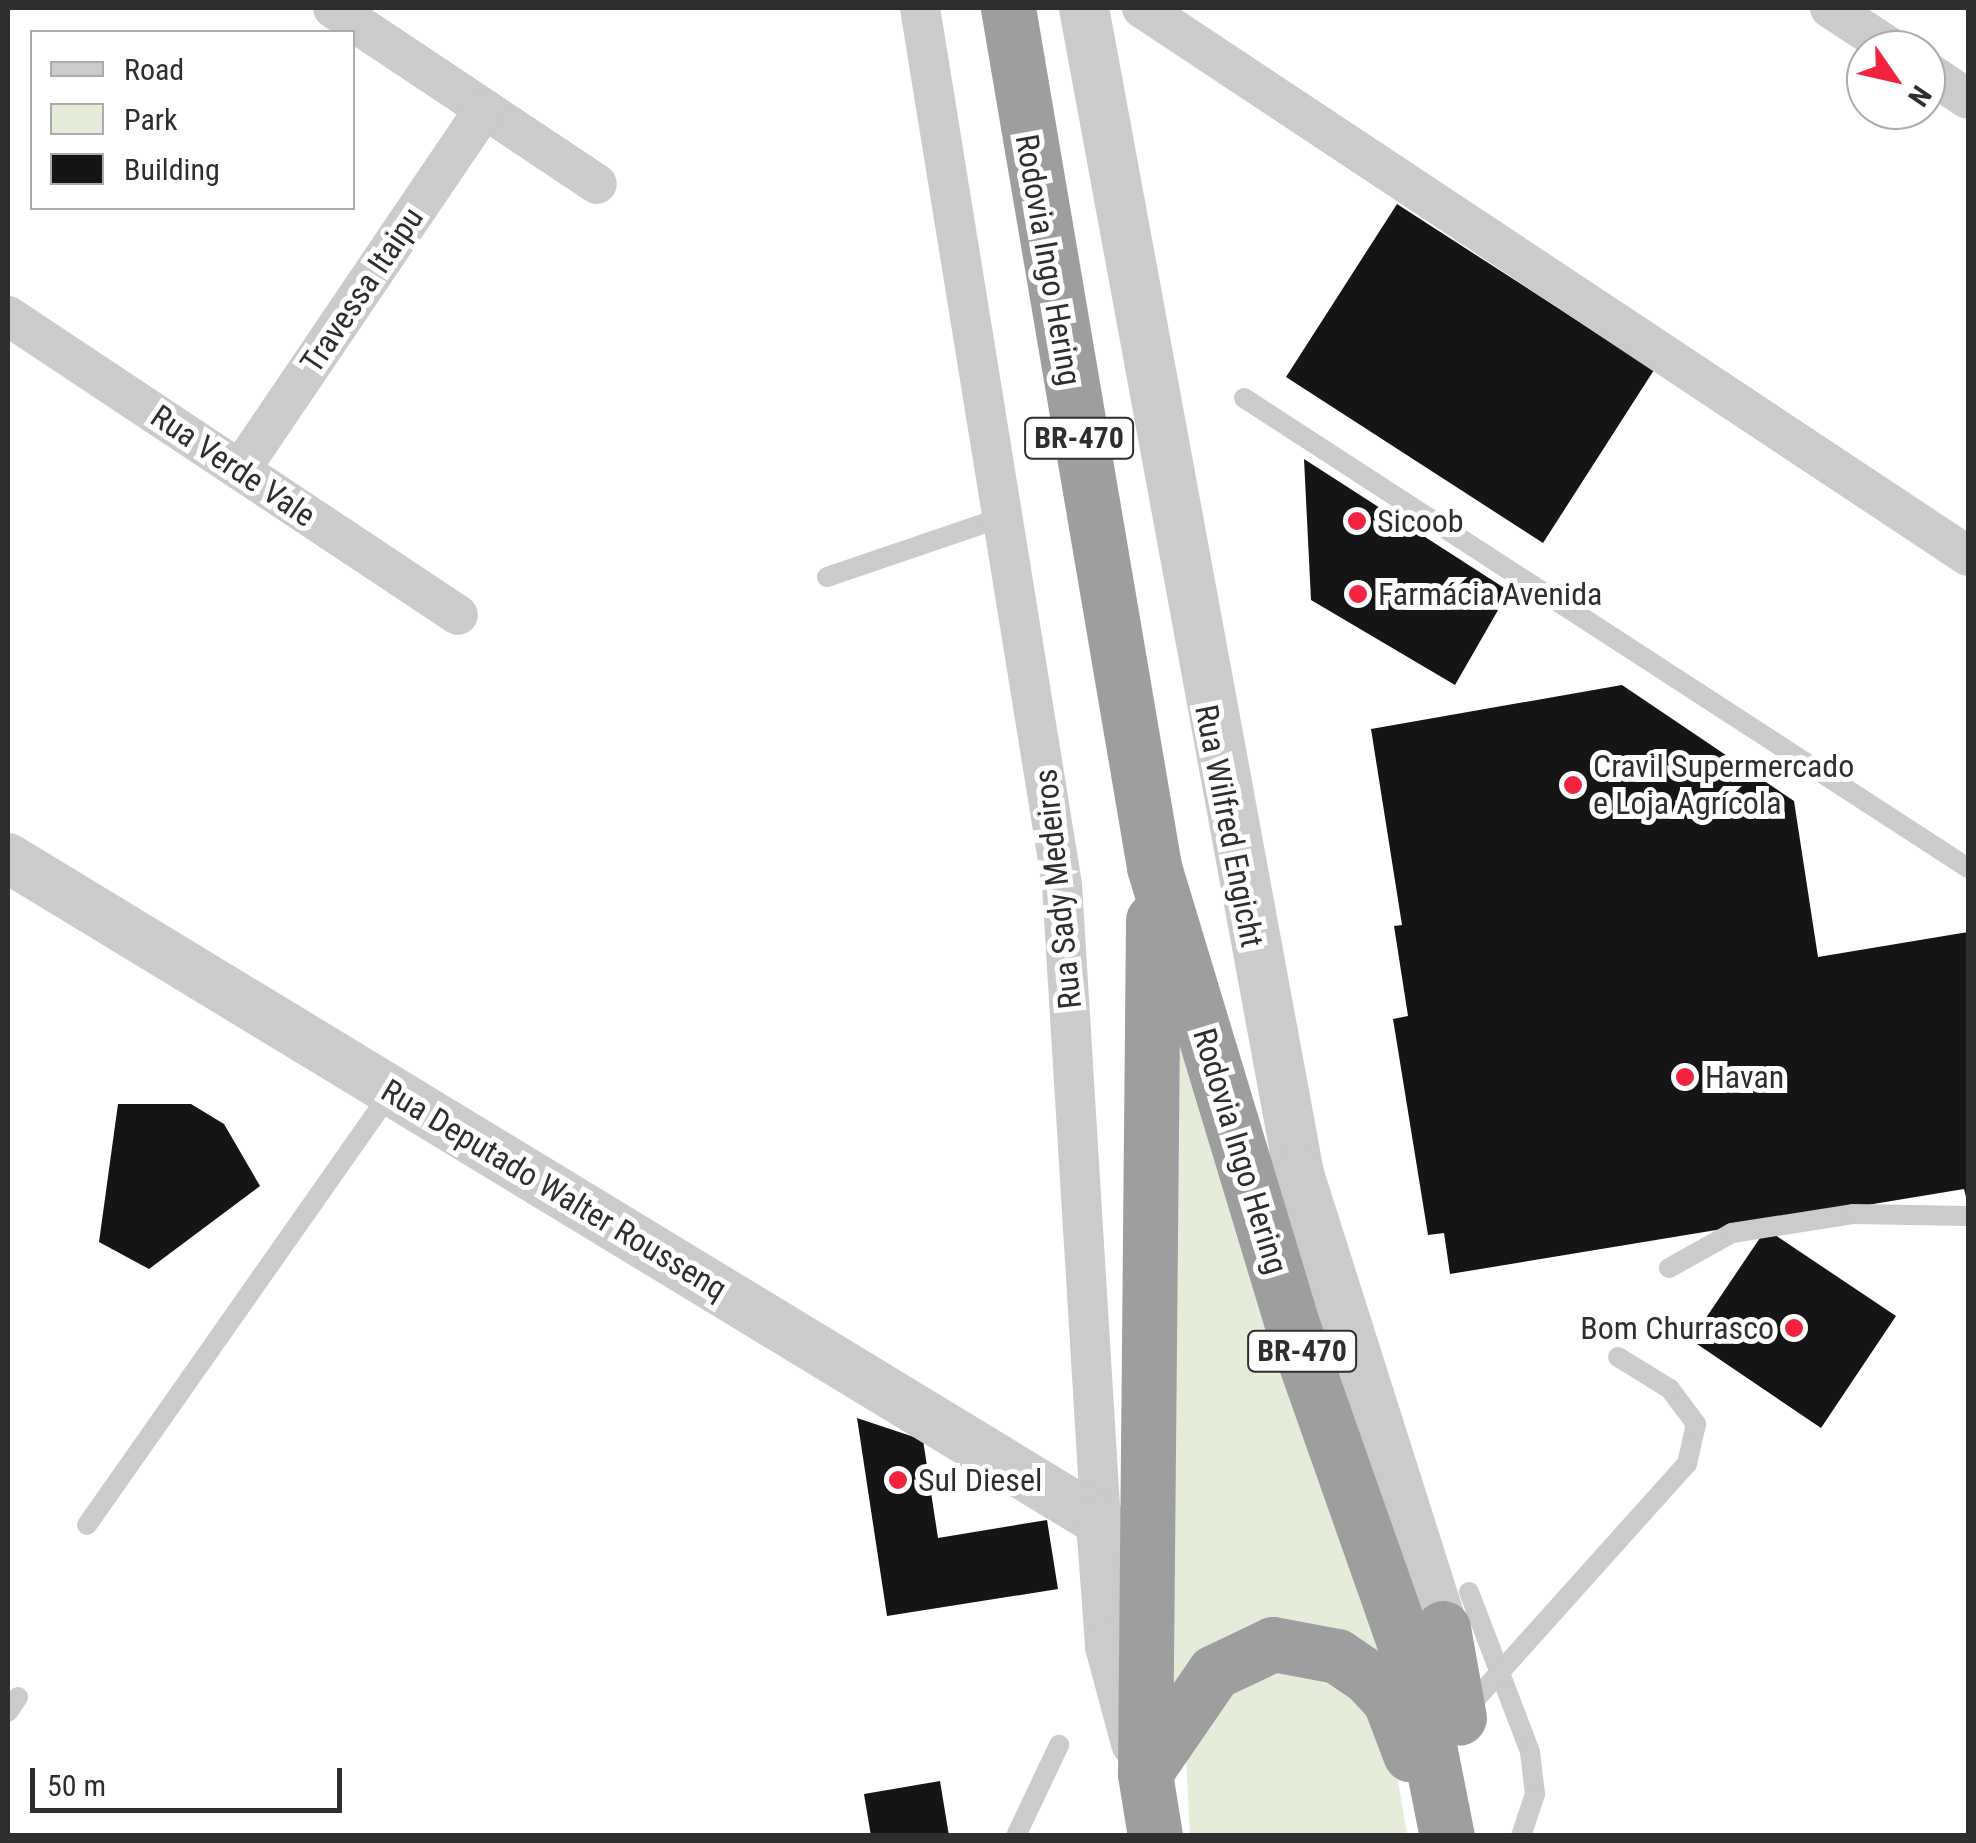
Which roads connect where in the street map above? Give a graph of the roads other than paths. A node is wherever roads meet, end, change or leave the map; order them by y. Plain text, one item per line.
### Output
1 (332, 8) edge
2 (920, 8) edge
3 (1008, 8) edge
4 (1084, 8) edge
5 (1142, 8) edge
6 (1830, 8) edge
7 (1864, 30) edge
8 (1946, 84) edge
9 (1968, 99) edge
10 (484, 109) junction
11 (597, 184) dead end
12 (8, 316) edge
13 (1244, 398) dead end
14 (240, 470) junction
15 (1006, 516) junction
16 (1968, 556) edge
17 (827, 578) dead end
18 (458, 616) dead end
19 (8, 858) edge
20 (1154, 867) junction
21 (1968, 868) edge
22 (392, 1091) junction
23 (1968, 1216) edge
24 (1669, 1268) dead end
25 (1618, 1357) dead end
26 (1101, 1522) junction
27 (87, 1525) dead end
28 (1456, 1610) junction
29 (1500, 1672) junction
30 (1458, 1718) junction
31 (1059, 1745) dead end
32 (1145, 1774) junction
33 (1016, 1836) edge
34 (1154, 1836) edge
35 (1444, 1836) edge
36 (1455, 1836) edge
37 (1521, 1836) edge

1 - 10 street
2 - 15 street, Rua Sady Medeiros
3 - 20 highway, Rodovia Ingo Hering / BR-470
4 - 28 street, Rua Wilfred Engicht
5 - 16 street
6 - 7 street
8 - 9 street
10 - 11 street
10 - 14 street, Travessa Itaipu
12 - 14 street, Rua Verde Vale
13 - 21 lane
14 - 18 street, Rua Verde Vale
15 - 17 lane
15 - 26 street, Rua Sady Medeiros
19 - 22 street, Rua Deputado Walter Roussenq
20 - 32 highway, Rodovia Ingo Hering / BR-470
20 - 35 highway, Rodovia Ingo Hering / BR-470
22 - 26 street, Rua Deputado Walter Roussenq
22 - 27 lane
23 - 24 lane
25 - 29 lane
26 - 32 street, Rua Sady Medeiros
28 - 29 lane
28 - 30 highway
29 - 30 lane
29 - 37 lane
30 - 36 highway
31 - 33 lane
32 - 34 highway, Rodovia Ingo Hering / BR-470
32 - 35 highway

